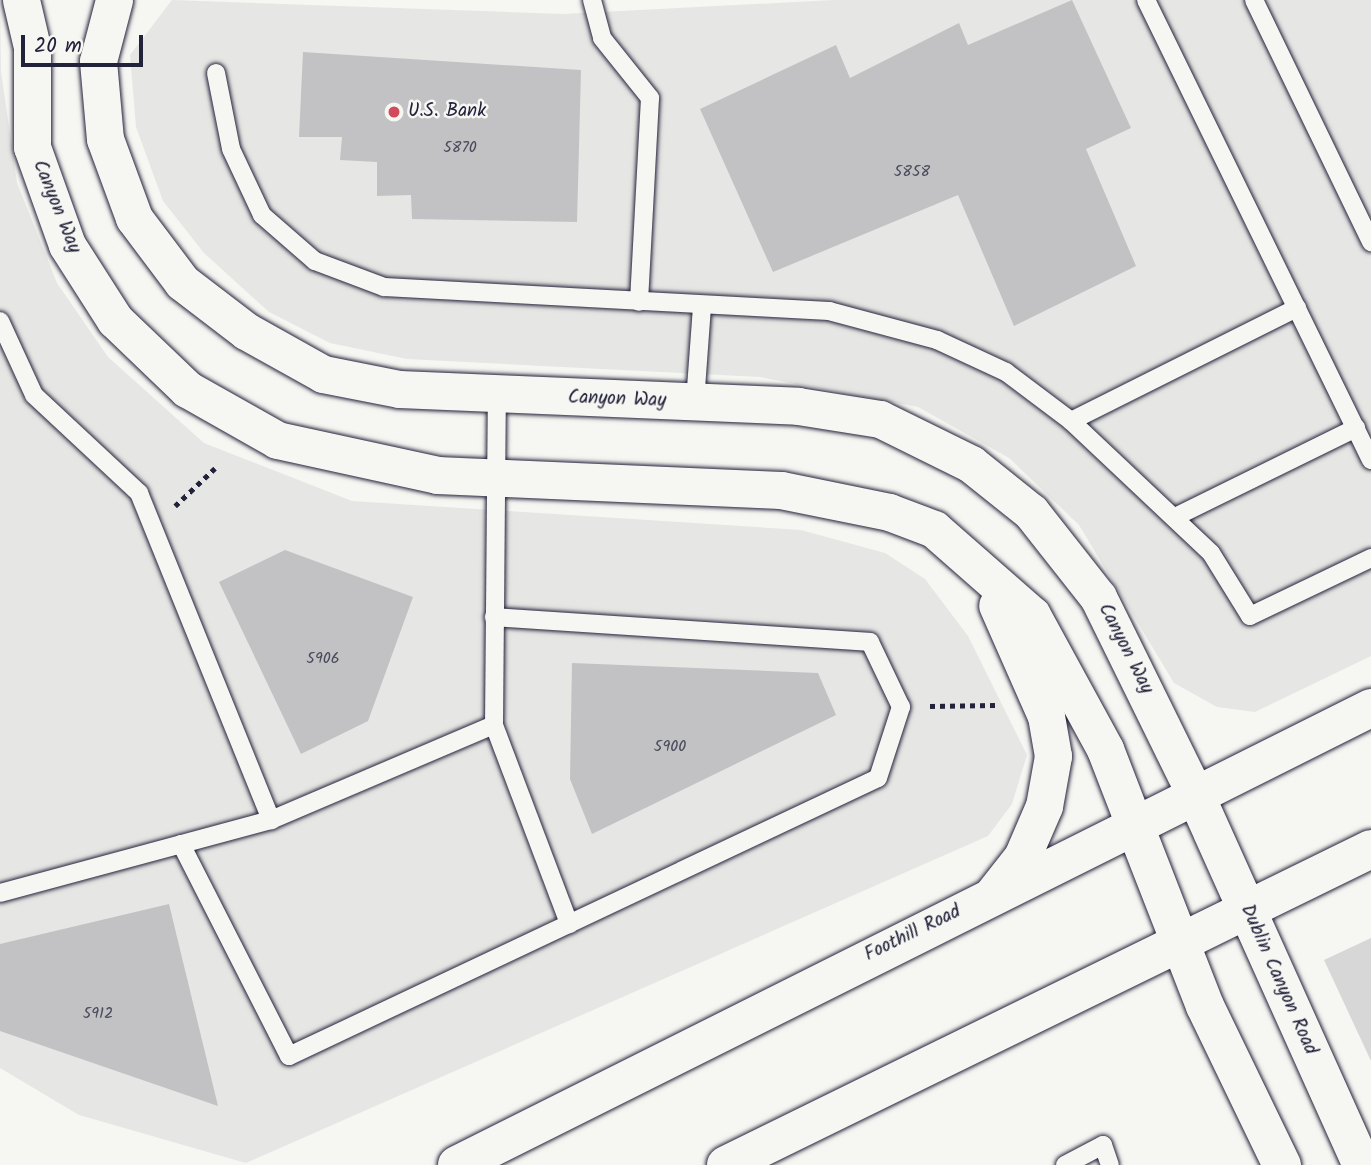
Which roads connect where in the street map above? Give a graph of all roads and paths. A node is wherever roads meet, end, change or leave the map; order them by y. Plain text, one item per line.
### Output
1 (21, 0) edge
2 (48, 0) edge
3 (114, 0) edge
4 (592, 0) edge
5 (1146, 0) edge
6 (1254, 0) edge
7 (32, 47) junction
8 (216, 73) dead end
9 (1371, 242) edge
10 (639, 302) junction
11 (702, 306) junction
12 (1297, 309) junction
13 (0, 321) edge
14 (496, 396) junction
15 (695, 402) junction
16 (1071, 421) junction
17 (1356, 428) junction
18 (1371, 460) edge
19 (215, 468) dead end
20 (495, 476) junction
21 (1175, 517) junction
22 (153, 527) junction
23 (972, 558) junction
24 (1371, 558) edge
25 (494, 617) junction
26 (1371, 708) edge
27 (494, 725) junction
28 (1195, 794) junction
29 (271, 820) junction
30 (1134, 824) junction
31 (181, 844) junction
32 (1371, 849) edge
33 (0, 893) edge
34 (992, 895) junction
35 (1246, 910) junction
36 (569, 924) junction
37 (1179, 942) junction
38 (457, 1165) edge
39 (726, 1165) edge
40 (1065, 1165) edge
41 (1110, 1165) edge
42 (1282, 1165) edge
43 (1362, 1165) edge

1 - 7 street, Canyon Way
2 - 7 street, Canyon Way
3 - 14 street, Canyon Way
4 - 10 lane
5 - 12 lane
6 - 9 lane
7 - 20 street, Canyon Way
8 - 10 lane
10 - 11 lane
11 - 15 lane
11 - 16 lane
12 - 16 lane
12 - 17 lane
13 - 22 lane
14 - 15 street, Canyon Way
14 - 20 lane
15 - 28 street, Canyon Way
16 - 21 lane
17 - 18 lane
17 - 21 lane
19 - 22 path
20 - 23 street, Canyon Way
20 - 25 lane
21 - 24 lane
22 - 29 lane
23 - 30 street, Canyon Way
23 - 34 street, Canyon Way
25 - 27 lane
25 - 36 lane
26 - 28 main road, Foothill Road
27 - 29 lane
27 - 36 lane
28 - 30 main road, Foothill Road
28 - 35 main road, Dublin Canyon Road
29 - 31 lane
30 - 34 main road, Foothill Road
30 - 37 main road
31 - 33 lane
31 - 36 lane
32 - 35 main road
34 - 38 main road, Foothill Road
35 - 37 main road
35 - 43 main road, Dublin Canyon Road
37 - 39 main road
37 - 42 main road
40 - 41 lane

